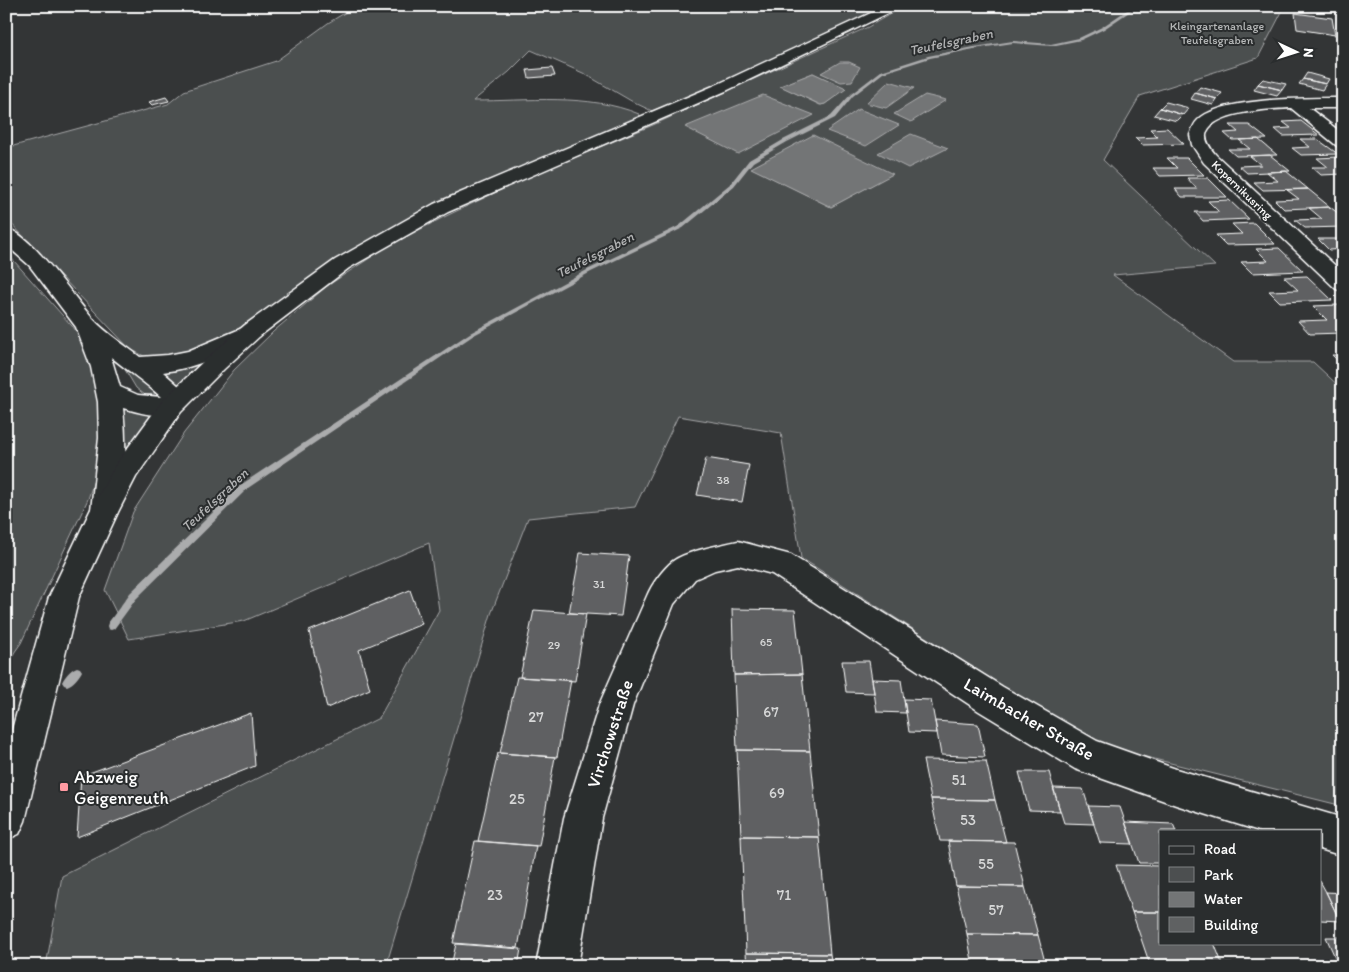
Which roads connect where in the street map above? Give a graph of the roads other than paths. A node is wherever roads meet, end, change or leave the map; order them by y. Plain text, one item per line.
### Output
1 (897, 6) edge
2 (1343, 103) edge
3 (1295, 104) junction
4 (1343, 142) edge
5 (6, 234) edge
6 (1343, 285) edge
7 (86, 325) junction
8 (253, 330) junction
9 (135, 365) junction
10 (107, 390) junction
11 (176, 403) junction
12 (104, 511) junction
13 (738, 553) joint
14 (6, 821) edge
15 (1320, 830) edge
16 (1322, 831) edge
17 (1343, 837) edge
18 (557, 966) edge

1 - 8 main road
2 - 3 main road, Kopernikusring
3 - 4 main road
3 - 6 main road, Kopernikusring
5 - 7 main road
7 - 9 main road
7 - 10 main road
8 - 9 main road
8 - 11 main road
9 - 11 main road
10 - 11 main road
10 - 12 main road
11 - 12 main road
12 - 14 main road
13 - 15 main road, Laimbacher Straße
13 - 18 main road, Virchowstraße
16 - 17 main road, Laimbacher Straße

